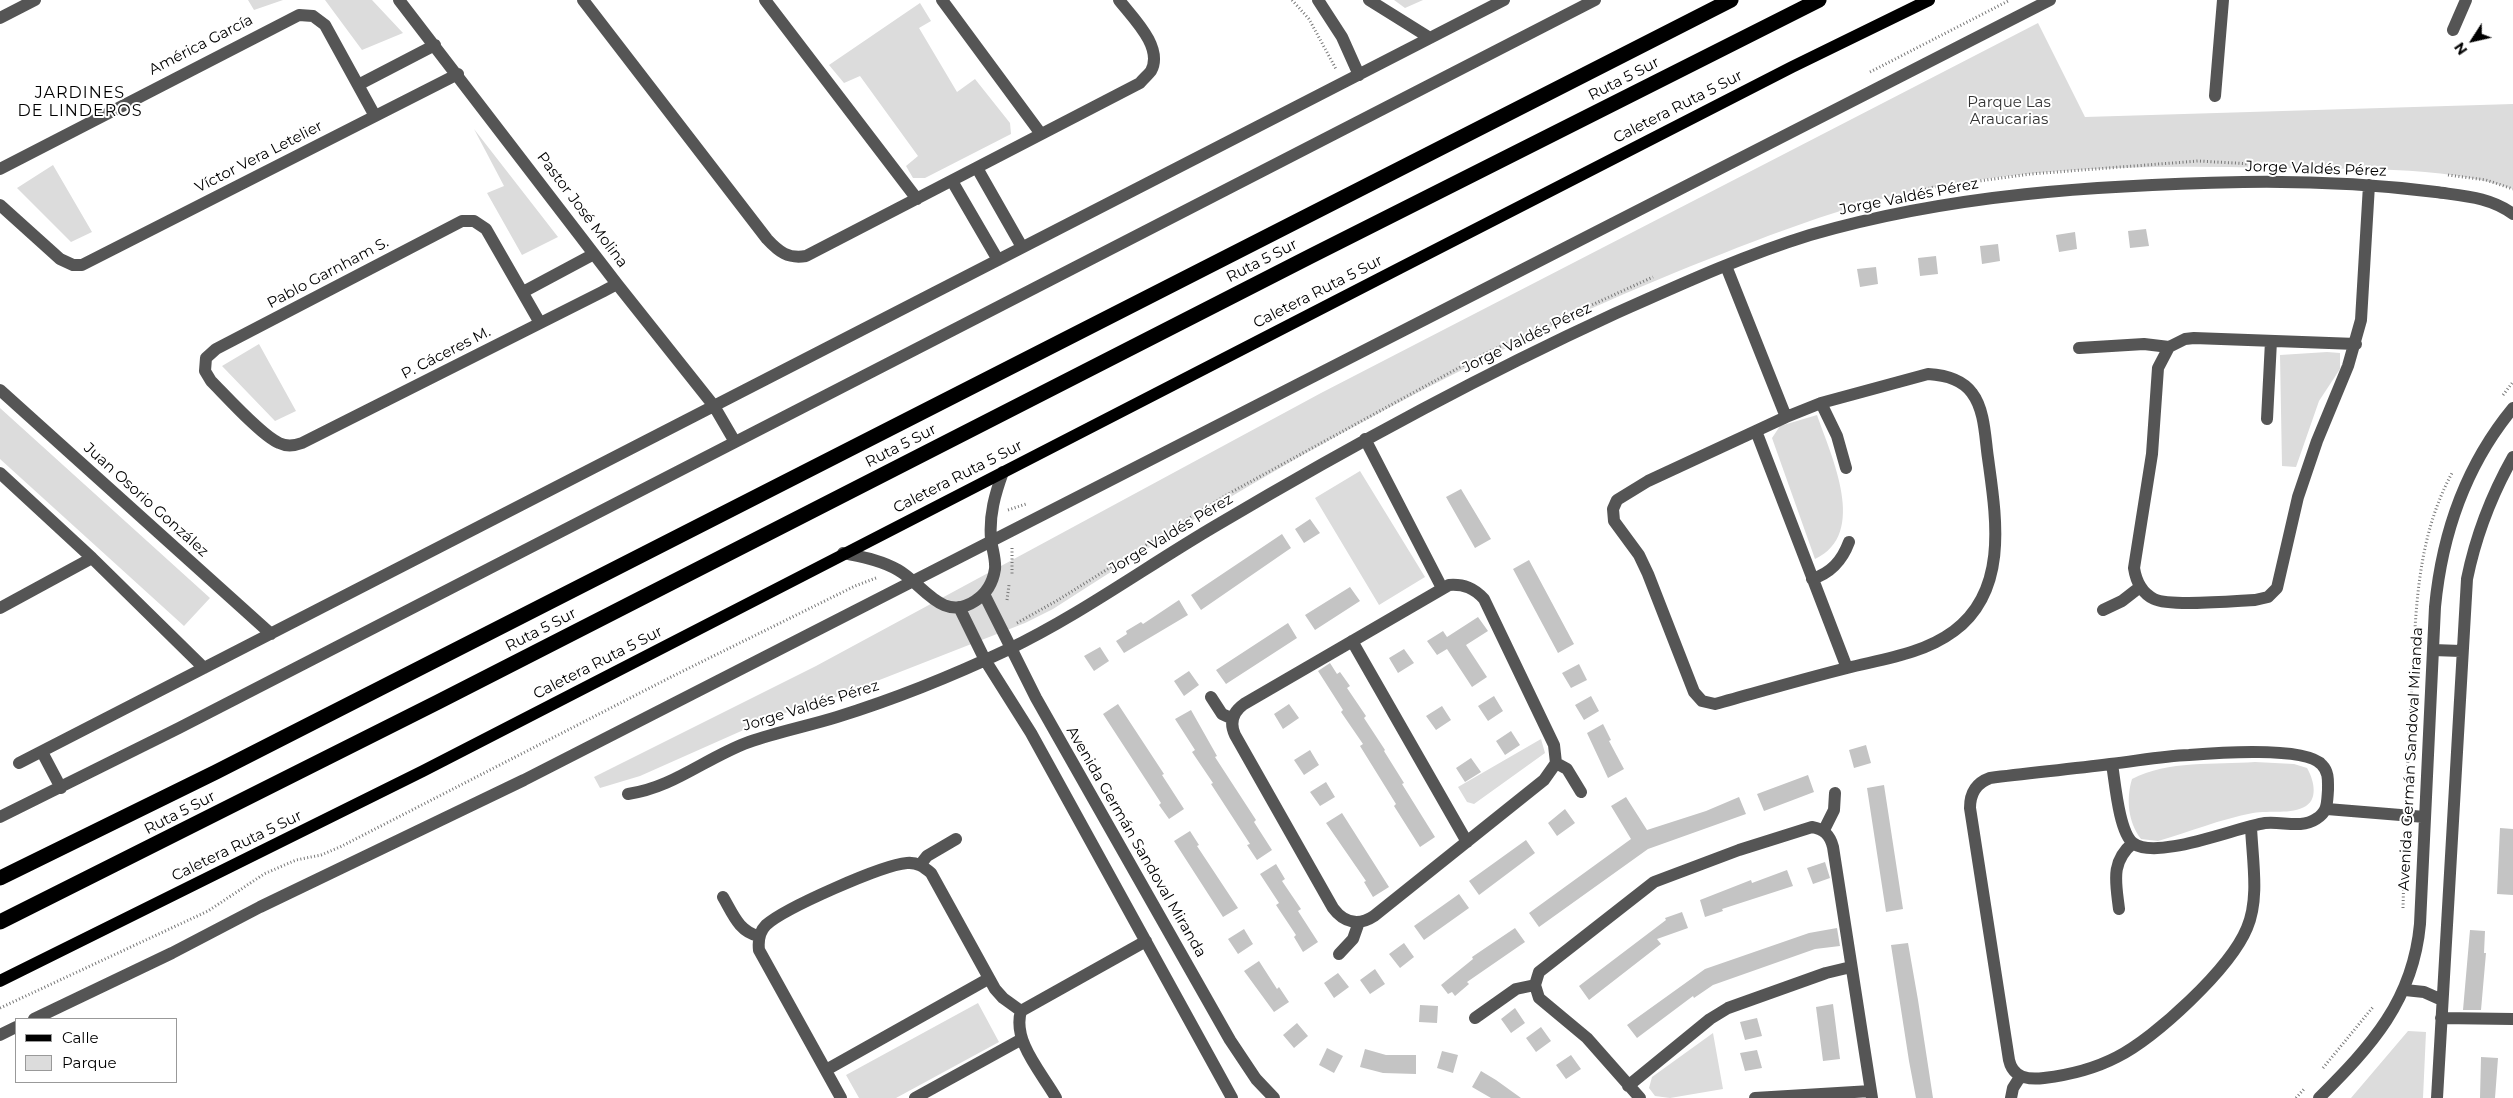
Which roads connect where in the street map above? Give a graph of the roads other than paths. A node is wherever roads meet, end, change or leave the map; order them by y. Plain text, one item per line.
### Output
1 (35, 0) edge
2 (400, 0) edge
3 (583, 0) edge
4 (765, 0) edge
5 (942, 0) edge
6 (1119, 0) edge
7 (1318, 0) edge
8 (1369, 0) edge
9 (1504, 0) edge
10 (1595, 0) edge
11 (1732, 0) edge
12 (1818, 0) edge
13 (1929, 0) edge
14 (2050, 0) edge
15 (2223, 0) edge
16 (2466, 0) edge
17 (0, 18) edge
18 (2453, 30) dead end
19 (1430, 38) junction
20 (435, 44) junction
21 (458, 74) junction
22 (1359, 75) junction
23 (358, 85) junction
24 (2215, 96) dead end
25 (375, 116) junction
26 (1041, 134) junction
27 (0, 168) edge
28 (977, 168) junction
29 (952, 181) junction
30 (2370, 185) junction
31 (916, 199) junction
32 (0, 205) edge
33 (2513, 214) edge
34 (1022, 247) junction
35 (594, 254) junction
36 (998, 260) junction
37 (1726, 266) junction
38 (617, 284) junction
39 (523, 292) junction
40 (540, 323) junction
41 (2271, 341) junction
42 (2356, 344) junction
43 (2169, 347) junction
44 (2079, 348) dead end
45 (0, 390) edge
46 (1821, 403) junction
47 (714, 406) junction
48 (2513, 408) edge
49 (1786, 417) junction
50 (2267, 420) dead end
51 (1756, 431) junction
52 (1364, 439) junction
53 (735, 442) junction
54 (287, 446) joint
55 (2513, 457) edge
56 (1846, 468) dead end
57 (1003, 472) junction
58 (0, 473) edge
59 (992, 542) junction
60 (1849, 542) dead end
61 (843, 554) junction
62 (92, 558) junction
63 (1812, 580) junction
64 (914, 581) junction
65 (2140, 587) junction
66 (1442, 588) junction
67 (984, 594) junction
68 (0, 608) edge
69 (959, 608) junction
70 (2103, 610) dead end
71 (271, 634) junction
72 (1352, 641) junction
73 (1011, 648) junction
74 (2433, 650) junction
75 (2461, 651) junction
76 (985, 660) junction
77 (204, 668) junction
78 (1847, 668) junction
79 (1211, 697) dead end
80 (1233, 718) junction
81 (42, 752) junction
82 (19, 763) dead end
83 (1556, 763) junction
84 (2112, 764) junction
85 (61, 788) junction
86 (1581, 792) dead end
87 (1835, 793) dead end
88 (628, 794) dead end
89 (2327, 809) junction
90 (0, 817) edge
91 (2425, 817) junction
92 (1104, 818) junction
93 (2251, 826) junction
94 (1084, 830) junction
95 (1824, 830) junction
96 (956, 839) dead end
97 (1466, 842) junction
98 (2133, 843) junction
99 (920, 865) junction
100 (0, 878) edge
101 (723, 897) dead end
102 (2119, 909) dead end
103 (0, 922) edge
104 (1359, 922) junction
105 (759, 936) junction
106 (1146, 941) junction
107 (1339, 954) dead end
108 (1851, 968) junction
109 (988, 979) junction
110 (0, 981) edge
111 (1535, 986) junction
112 (2405, 990) junction
113 (2442, 1000) junction
114 (1022, 1011) junction
115 (36, 1018) edge
116 (1476, 1018) dead end
117 (2441, 1018) junction
118 (2513, 1020) edge
119 (15, 1028) edge
120 (0, 1035) edge
121 (1022, 1040) junction
122 (826, 1070) junction
123 (2020, 1077) junction
124 (1628, 1086) junction
125 (1872, 1095) edge
126 (841, 1098) edge
127 (915, 1098) edge
128 (1056, 1098) edge
129 (1232, 1098) edge
130 (1274, 1098) edge
131 (1640, 1098) edge
132 (1755, 1098) edge
133 (2011, 1098) edge
134 (2319, 1098) edge
135 (2437, 1098) edge

1 - 17 street
2 - 20 street, Pastor José Molina
3 - 31 street
4 - 31 street
5 - 26 street
6 - 26 street
7 - 22 street
8 - 19 street
9 - 19 street
10 - 53 street
11 - 100 highway, Ruta 5 Sur
12 - 103 highway, Ruta 5 Sur
13 - 57 main road, Caletera Ruta 5 Sur
14 - 59 street
15 - 24 street
16 - 18 street
19 - 22 street
20 - 21 street, Pastor José Molina
20 - 23 street
21 - 25 street, Víctor Vera Letelier
21 - 35 street, Pastor José Molina
22 - 34 street
23 - 25 street
23 - 27 street, América García
25 - 32 street, Víctor Vera Letelier
26 - 28 street
28 - 29 street
28 - 34 street
29 - 31 street
29 - 36 street
30 - 33 street, Jorge Valdés Pérez
30 - 37 street, Jorge Valdés Pérez
30 - 42 street
34 - 36 street
35 - 38 street, Pastor José Molina
35 - 39 street
36 - 47 street
37 - 49 street
37 - 52 street, Jorge Valdés Pérez
38 - 40 street, P. Cáceres M.
38 - 47 street, Pastor José Molina
39 - 40 street
39 - 54 street, Pablo Garnham S.
40 - 54 street, P. Cáceres M.
41 - 42 street
41 - 43 street
41 - 50 street
42 - 65 street
43 - 44 street
43 - 65 street
45 - 71 street, Juan Osorio González
46 - 49 street
46 - 56 street
46 - 78 street
47 - 53 street, Pastor José Molina
47 - 71 street
48 - 74 street, Avenida Germán Sandoval Miranda
49 - 51 street
51 - 63 street
51 - 78 street
52 - 66 street
52 - 73 street, Jorge Valdés Pérez
53 - 85 street
55 - 75 street
57 - 59 street
57 - 61 main road, Caletera Ruta 5 Sur
58 - 62 street
59 - 64 street
59 - 67 street
60 - 63 street
61 - 64 street
61 - 110 main road, Caletera Ruta 5 Sur
62 - 68 street
62 - 77 street
63 - 78 street
64 - 69 street
64 - 115 street
65 - 70 street
66 - 72 street
66 - 83 street
67 - 69 street
67 - 73 street, Avenida Germán Sandoval Miranda
69 - 76 street
71 - 77 street
72 - 80 street
72 - 97 street
73 - 76 street, Jorge Valdés Pérez
73 - 92 street, Avenida Germán Sandoval Miranda
74 - 75 street
74 - 91 street, Avenida Germán Sandoval Miranda
75 - 113 street
76 - 88 street, Jorge Valdés Pérez
76 - 94 street
77 - 81 street
79 - 80 street
80 - 104 street
81 - 82 street
81 - 85 street
83 - 86 street
83 - 97 street
84 - 89 street
84 - 98 street
84 - 123 street
85 - 90 street
87 - 95 street
89 - 91 street
89 - 93 street
91 - 112 street, Avenida Germán Sandoval Miranda
92 - 94 street
92 - 130 street, Avenida Germán Sandoval Miranda
93 - 98 street
93 - 123 street
94 - 106 street
95 - 108 street
95 - 111 street
96 - 99 street
97 - 104 street
98 - 102 street
99 - 105 street
99 - 109 street
101 - 105 street
104 - 107 street
105 - 122 street
106 - 114 street
106 - 129 street
108 - 124 street
108 - 125 street
109 - 114 street
109 - 122 street
111 - 116 street
111 - 124 street
112 - 113 street
112 - 134 street, Avenida Germán Sandoval Miranda
113 - 117 street
114 - 121 street
117 - 118 street
117 - 135 street
119 - 120 street
121 - 127 street
121 - 128 street
122 - 126 street
123 - 133 street
124 - 131 street
125 - 132 street

